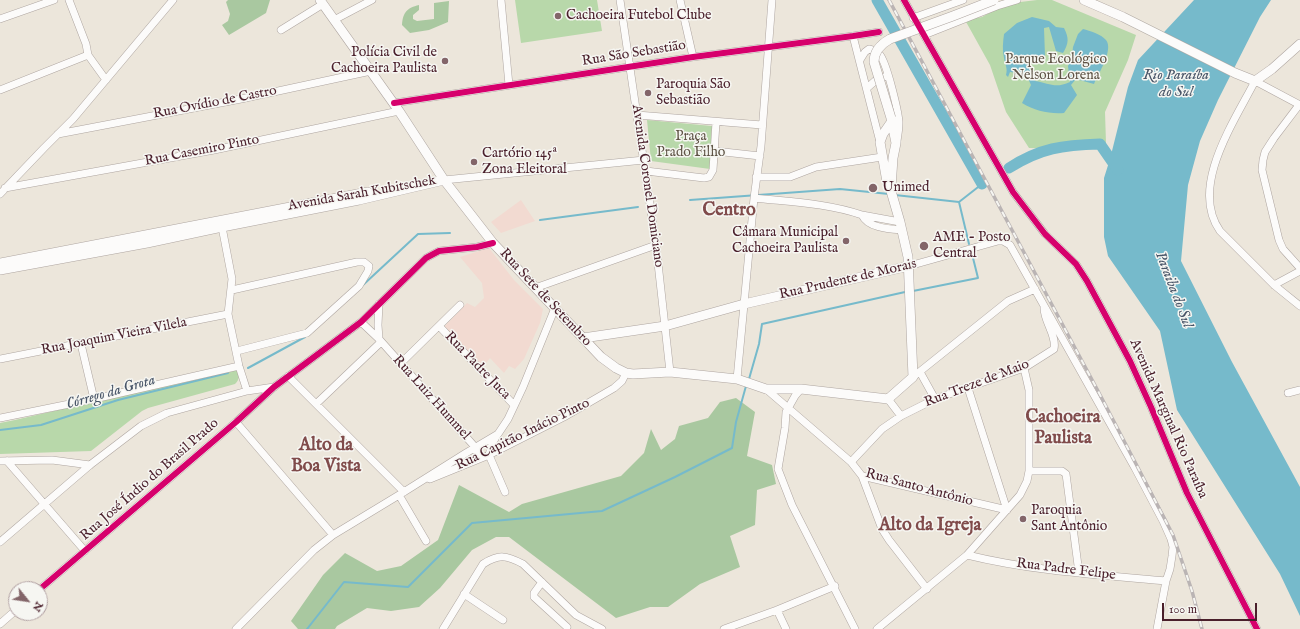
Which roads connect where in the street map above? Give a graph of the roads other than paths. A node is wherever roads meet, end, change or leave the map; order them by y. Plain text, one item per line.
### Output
1 (54, 0) edge
2 (69, 0) edge
3 (173, 0) edge
4 (372, 0) edge
5 (501, 0) edge
6 (620, 0) edge
7 (624, 0) edge
8 (680, 0) edge
9 (772, 0) edge
10 (904, 0) edge
11 (963, 0) edge
12 (994, 0) edge
13 (1017, 0) edge
14 (1084, 0) edge
15 (321, 2) edge
16 (913, 18) junction
17 (0, 19) edge
18 (334, 20) junction
19 (280, 30) dead end
20 (879, 32) dead end
21 (924, 35) junction
22 (853, 36) junction
23 (1300, 44) edge
24 (769, 48) junction
25 (88, 55) junction
26 (693, 57) junction
27 (860, 60) junction
28 (629, 67) junction
29 (370, 71) junction
30 (888, 76) junction
31 (106, 80) junction
32 (1255, 81) junction
33 (510, 85) junction
34 (867, 88) junction
35 (0, 90) edge
36 (394, 103) junction
37 (1300, 105) edge
38 (399, 111) junction
39 (637, 115) junction
40 (891, 120) junction
41 (716, 122) junction
42 (762, 125) junction
43 (58, 134) junction
44 (896, 146) junction
45 (881, 149) junction
46 (715, 151) junction
47 (760, 156) junction
48 (644, 160) junction
49 (646, 172) junction
50 (756, 177) junction
51 (444, 180) junction
52 (2, 185) edge
53 (891, 191) junction
54 (0, 194) edge
55 (359, 197) junction
56 (754, 198) junction
57 (901, 226) junction
58 (222, 227) junction
59 (493, 243) junction
60 (656, 245) junction
61 (0, 263) edge
62 (909, 266) junction
63 (1300, 269) edge
64 (0, 270) edge
65 (1274, 285) junction
66 (535, 288) junction
67 (1035, 289) junction
68 (232, 290) junction
69 (379, 304) junction
70 (744, 304) junction
71 (460, 305) dead end
72 (1044, 306) junction
73 (1300, 306) edge
74 (555, 308) junction
75 (228, 314) junction
76 (361, 322) junction
77 (439, 326) junction
78 (665, 326) junction
79 (583, 338) junction
80 (380, 341) junction
81 (81, 344) junction
82 (237, 351) junction
83 (0, 359) edge
84 (400, 364) junction
85 (239, 366) junction
86 (1024, 368) junction
87 (670, 372) junction
88 (626, 373) junction
89 (916, 375) junction
90 (288, 376) junction
91 (737, 379) junction
92 (274, 387) junction
93 (968, 388) junction
94 (766, 389) junction
95 (802, 389) junction
96 (247, 390) junction
97 (1300, 390) edge
98 (1288, 393) dead end
99 (94, 399) junction
100 (888, 399) junction
101 (934, 399) junction
102 (316, 404) junction
103 (514, 405) junction
104 (788, 406) junction
105 (901, 416) junction
106 (0, 418) edge
107 (236, 422) junction
108 (498, 434) junction
109 (475, 447) junction
110 (489, 455) junction
111 (480, 458) junction
112 (2, 462) edge
113 (851, 462) junction
114 (90, 465) junction
115 (1029, 471) junction
116 (862, 476) junction
117 (412, 487) junction
118 (505, 492) dead end
119 (402, 494) junction
120 (45, 504) junction
121 (1007, 510) junction
122 (333, 535) junction
123 (426, 541) dead end
124 (0, 542) edge
125 (85, 551) junction
126 (967, 555) junction
127 (1080, 573) junction
128 (1166, 581) junction
129 (48, 582) edge
130 (542, 582) junction
131 (835, 586) junction
132 (927, 589) junction
133 (464, 594) junction
134 (777, 610) junction
135 (576, 615) junction
136 (892, 616) junction
137 (8, 617) edge
138 (503, 620) dead end
139 (0, 624) edge
140 (567, 628) edge
141 (236, 629) edge
142 (443, 629) edge
143 (602, 629) edge
144 (724, 629) edge
145 (786, 629) edge
146 (855, 629) edge
147 (877, 629) edge
148 (884, 629) edge
149 (1157, 629) edge
150 (1256, 629) edge

1 - 17 street
2 - 25 street
3 - 31 street
4 - 18 street
5 - 33 street
6 - 7 street
6 - 28 street, Avenida Coronel Domiciano
8 - 26 street
9 - 24 street
10 - 16 street, Avenida Marginal Rio Paraíba
11 - 16 street
12 - 40 main road, bridge
13 - 21 street
14 - 32 main road
15 - 18 main road, Rua Sete de Setembro
15 - 19 street
16 - 21 street, Avenida Marginal Rio Paraíba
18 - 29 main road, Rua Sete de Setembro
20 - 22 street, Rua São Sebastião
21 - 150 street, Avenida Marginal Rio Paraíba
22 - 24 street, Rua São Sebastião
22 - 27 street
23 - 32 main road
24 - 26 street, Rua São Sebastião
24 - 42 street
25 - 31 street
25 - 35 street
26 - 28 street, Rua São Sebastião
27 - 30 street
27 - 34 street
28 - 33 street, Rua São Sebastião
28 - 39 street, Avenida Coronel Domiciano
29 - 36 main road, Rua Sete de Setembro
29 - 43 street, Rua Ovídio de Castro
30 - 34 street
30 - 44 street
31 - 43 street
32 - 37 street
32 - 65 street
33 - 36 street, Rua São Sebastião
34 - 45 street
36 - 38 main road, Rua Sete de Setembro
37 - 63 street
38 - 51 main road, Rua Sete de Setembro
38 - 52 street, Rua Casemiro Pinto
39 - 41 street
39 - 48 street, Avenida Coronel Domiciano
40 - 44 main road
40 - 45 main road
41 - 42 street
41 - 46 street
42 - 47 street
43 - 52 street
44 - 45 main road
44 - 53 main road
45 - 50 street
45 - 53 main road
46 - 47 street
46 - 49 street
47 - 50 street
48 - 49 street, Avenida Coronel Domiciano
48 - 51 street
49 - 60 street, Avenida Coronel Domiciano
50 - 56 street
51 - 55 main road, Avenida Sarah Kubitschek
51 - 59 main road, Rua Sete de Setembro
52 - 54 street
53 - 57 main road
55 - 58 main road, Avenida Sarah Kubitschek
55 - 61 main road, Avenida Sarah Kubitschek
56 - 57 street
56 - 70 street
57 - 62 main road
58 - 64 main road, Avenida Sarah Kubitschek
58 - 68 street
59 - 66 main road, Rua Sete de Setembro
59 - 69 street, Rua José Índio do Brasil Prado
60 - 66 street
60 - 78 street, Avenida Coronel Domiciano
62 - 67 street, Rua Prudente de Morais
62 - 70 main road, Rua Prudente de Morais
62 - 89 main road
63 - 65 street
65 - 73 street
66 - 74 main road, Rua Sete de Setembro
67 - 72 street
67 - 89 street
68 - 75 street
68 - 82 street
69 - 76 street, Rua José Índio do Brasil Prado
69 - 80 street
70 - 78 main road, Rua Prudente de Morais
70 - 91 street
71 - 77 street
72 - 86 street, Rua Treze de Maio
72 - 128 street
74 - 79 main road, Rua Sete de Setembro
74 - 103 street
75 - 81 street, Rua Joaquim Vieira Vilela
75 - 82 street
76 - 80 street, Rua Luiz Hummel
76 - 90 street, Rua José Índio do Brasil Prado
77 - 84 street
77 - 103 street, Rua Padre Juca
78 - 79 main road, Rua Prudente de Morais
78 - 87 street, Avenida Coronel Domiciano
79 - 88 main road, Rua Sete de Setembro
80 - 84 street, Rua Luiz Hummel
80 - 102 street
81 - 83 street, Rua Joaquim Vieira Vilela
81 - 99 street
82 - 85 street
84 - 109 street, Rua Luiz Hummel
85 - 96 street
85 - 99 street
86 - 93 street, Rua Treze de Maio
86 - 115 street
87 - 88 main road
87 - 91 main road
88 - 110 street, Rua Capitão Inácio Pinto
89 - 100 main road
89 - 101 street
90 - 92 street, Rua José Índio do Brasil Prado
90 - 102 street
91 - 94 main road
92 - 96 street
92 - 107 street, Rua José Índio do Brasil Prado
93 - 101 street, Rua Treze de Maio
93 - 121 street
94 - 95 main road
94 - 104 street, Rua Santo Antônio
95 - 100 main road
95 - 104 street
96 - 114 street
97 - 98 street
99 - 106 street
100 - 105 street
101 - 105 street, Rua Treze de Maio
102 - 119 street
103 - 108 street
104 - 113 street, Rua Santo Antônio
104 - 131 street
105 - 113 street, Rua Treze de Maio
107 - 122 street
107 - 125 street, Rua José Índio do Brasil Prado
108 - 109 street
108 - 110 street
109 - 111 street, Rua Luiz Hummel
109 - 117 street
110 - 111 street, Rua Capitão Inácio Pinto
110 - 118 street
111 - 117 street, Rua Capitão Inácio Pinto
112 - 114 street
112 - 120 street
113 - 116 street, Rua Santo Antônio
114 - 120 street
115 - 121 street
115 - 127 street
116 - 121 street, Rua Santo Antônio
116 - 132 street
117 - 119 street
119 - 122 street
119 - 123 street
120 - 124 street
120 - 125 street
121 - 126 street
122 - 141 street
125 - 129 street, Rua José Índio do Brasil Prado
126 - 127 street, Rua Padre Felipe
126 - 132 street
127 - 128 street, Rua Padre Felipe
128 - 149 street
130 - 133 street
130 - 135 street
130 - 140 street
131 - 134 street
131 - 146 street
132 - 136 street
133 - 138 street
133 - 142 street
134 - 144 street
134 - 145 street
135 - 140 street
135 - 143 street
136 - 147 street
136 - 148 street
137 - 139 street

